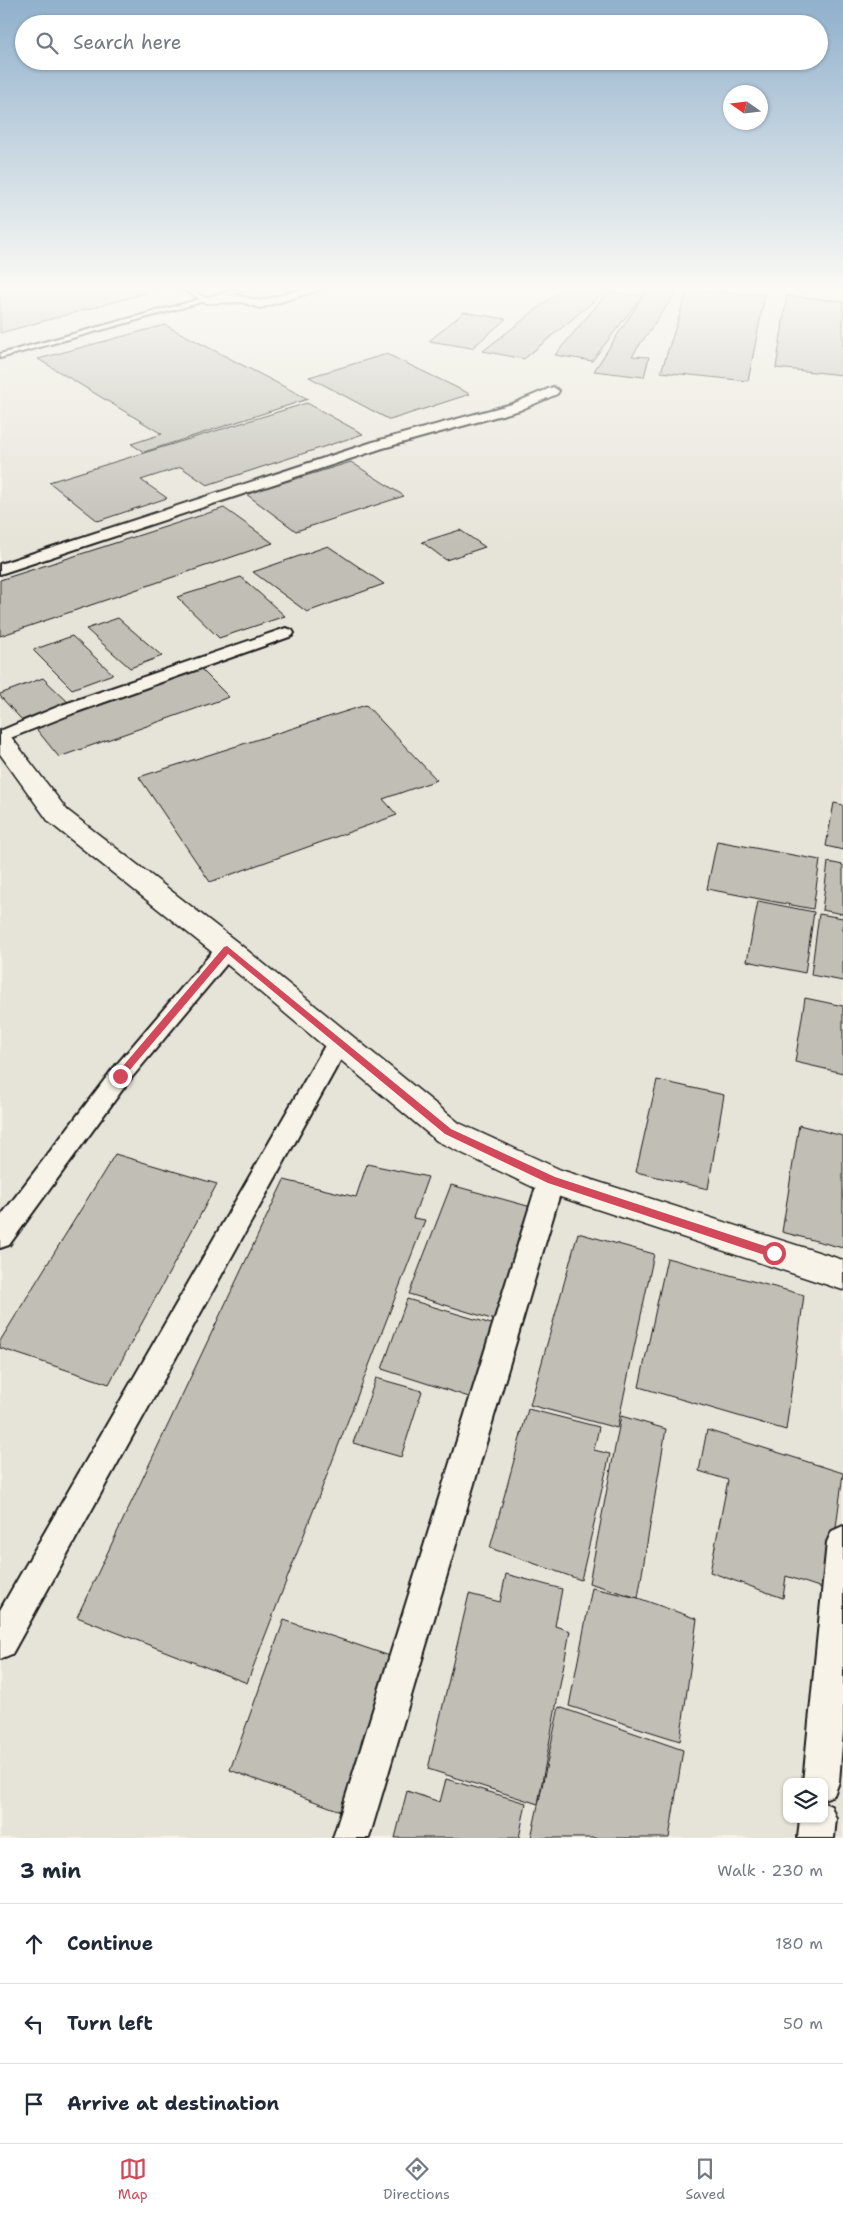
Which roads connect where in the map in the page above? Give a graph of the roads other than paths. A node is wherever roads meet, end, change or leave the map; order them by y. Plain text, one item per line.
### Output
1 (553, 391) dead end
2 (0, 569) edge
3 (286, 634) dead end
4 (0, 738) edge
5 (227, 949) junction
6 (340, 1040) junction
7 (552, 1180) junction
8 (0, 1237) edge
9 (843, 1275) edge
10 (843, 1542) edge
11 (0, 1642) edge
12 (821, 1778) edge
13 (818, 1823) edge
14 (351, 1838) edge
15 (816, 1838) edge

1 - 2 street
3 - 4 street
4 - 5 street
5 - 6 street
5 - 8 street
6 - 7 street
6 - 11 street
7 - 9 street
7 - 14 street
10 - 12 street
13 - 15 street

